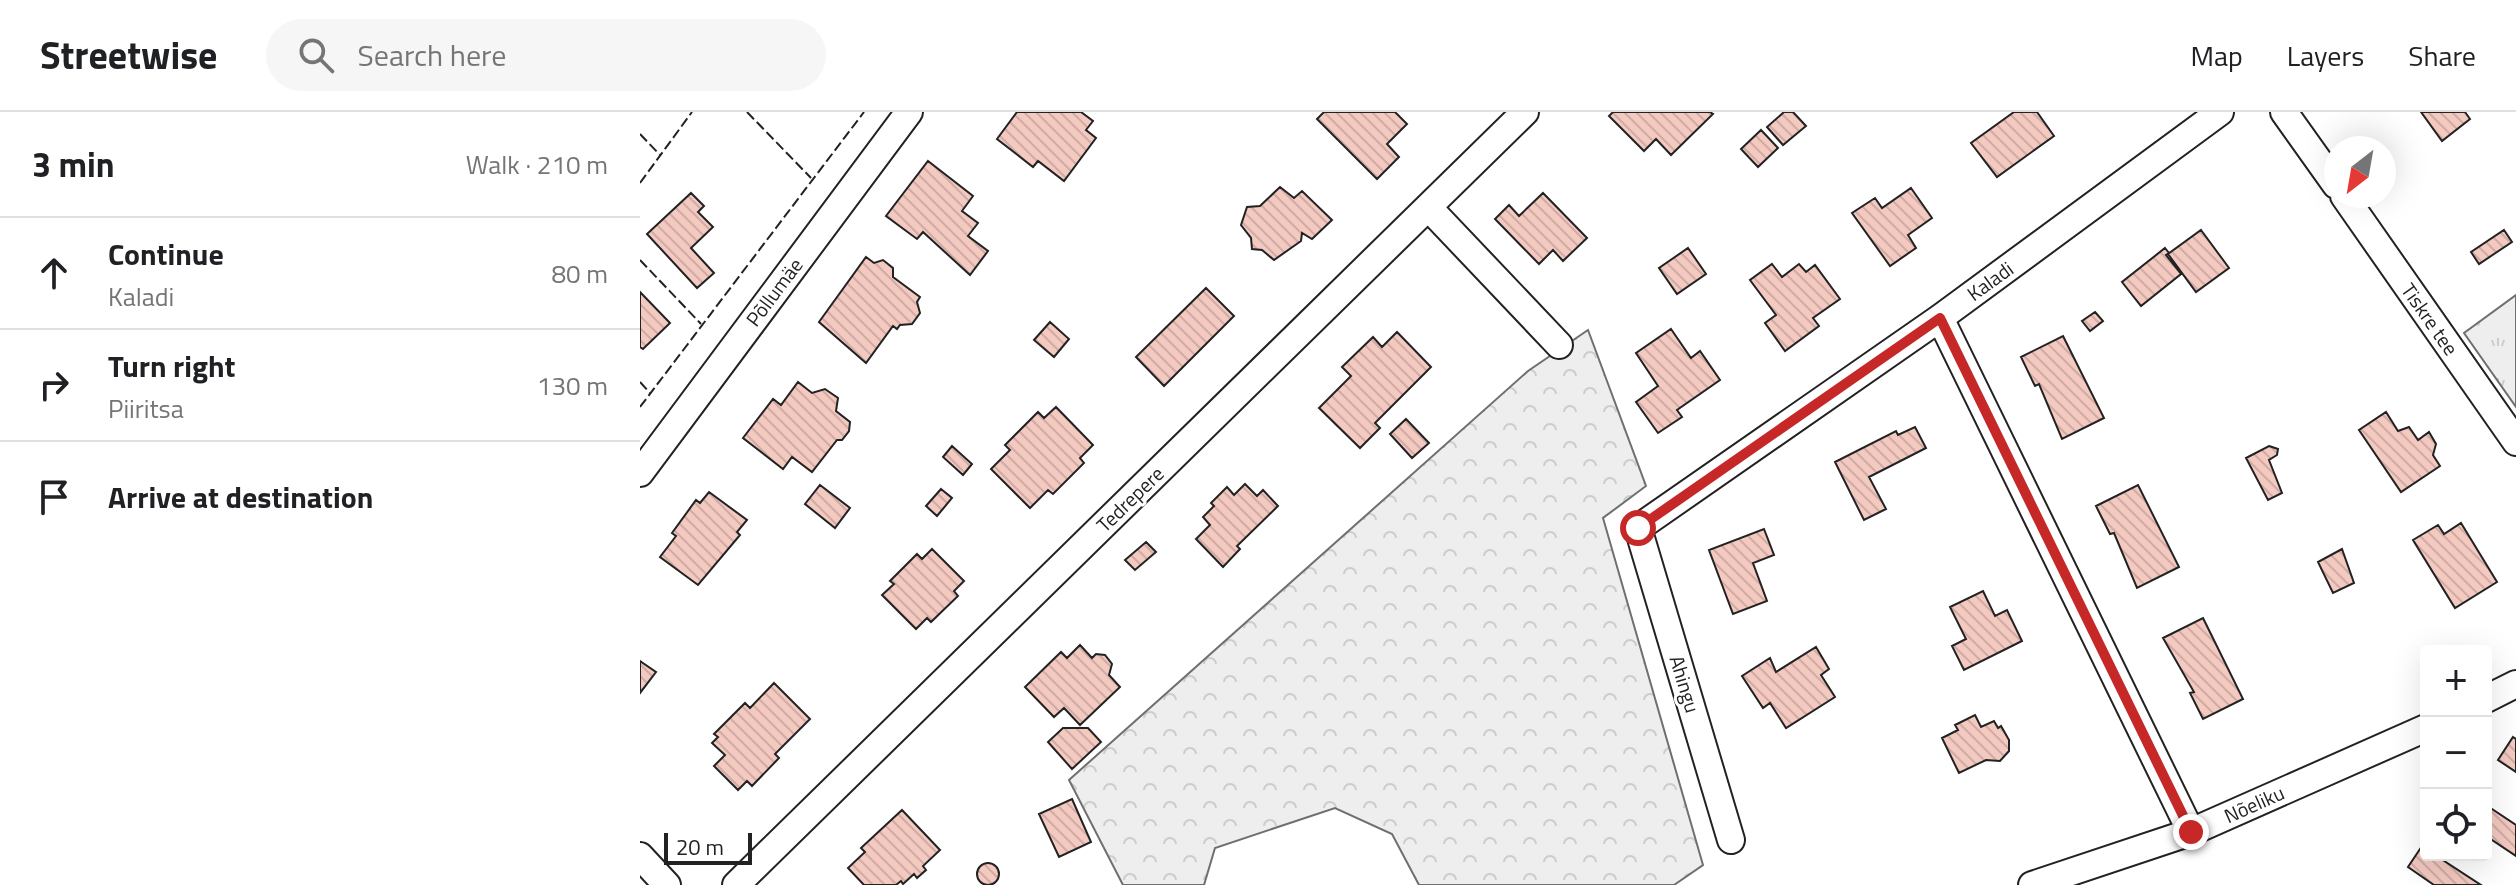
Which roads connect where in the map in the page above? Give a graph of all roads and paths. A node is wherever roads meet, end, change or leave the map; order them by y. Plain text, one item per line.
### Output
1 (909, 112) edge
2 (1525, 112) edge
3 (2220, 112) edge
4 (2284, 112) edge
5 (2324, 168) edge
6 (1428, 207) junction
7 (2352, 208) edge
8 (1940, 318) junction
9 (1559, 345) dead end
10 (2516, 442) edge
11 (640, 473) edge
12 (1638, 528) joint
13 (2516, 684) edge
14 (2492, 696) edge
15 (2420, 731) edge
16 (2191, 832) junction
17 (1731, 840) dead end
18 (640, 856) edge
19 (667, 885) edge
20 (736, 885) edge
21 (2032, 885) edge

1 - 11 street, Põllumäe
2 - 6 street, Tedrepere
3 - 8 street, Kaladi
4 - 5 street
6 - 9 street
6 - 20 street, Tedrepere
7 - 10 street, Tiskre tee
8 - 12 street, Kaladi
8 - 16 street
12 - 17 street, Ahingu
13 - 14 street
15 - 16 street, Nõeliku
16 - 21 street, Nõeliku
18 - 19 street

